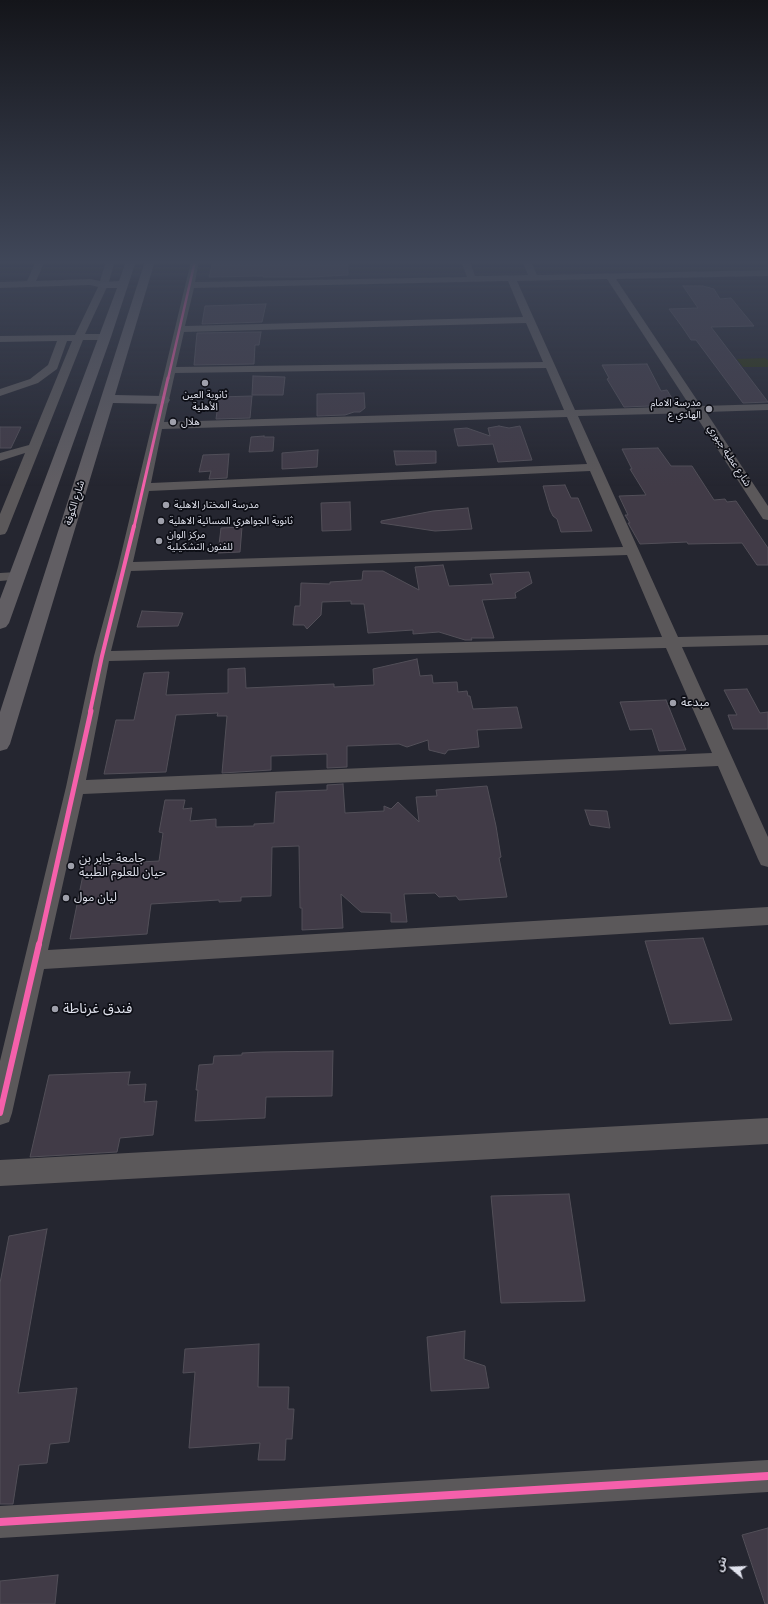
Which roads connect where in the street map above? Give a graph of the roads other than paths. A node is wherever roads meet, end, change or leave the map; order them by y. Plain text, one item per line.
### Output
1 (127, 336) edge
2 (178, 336) edge
3 (537, 336) edge
4 (649, 336) edge
5 (106, 337) joint
6 (63, 338) junction
7 (79, 338) junction
8 (0, 339) edge
9 (550, 365) junction
10 (170, 370) junction
11 (0, 393) edge
12 (108, 399) junction
13 (163, 400) junction
14 (768, 407) edge
15 (698, 410) junction
16 (571, 414) junction
17 (158, 426) junction
18 (34, 447) junction
19 (0, 457) edge
20 (595, 468) junction
21 (144, 486) junction
22 (768, 516) edge
23 (0, 531) edge
24 (632, 551) junction
25 (125, 567) junction
26 (17, 576) junction
27 (0, 577) edge
28 (0, 623) edge
29 (768, 640) edge
30 (673, 643) junction
31 (102, 656) junction
32 (0, 744) edge
33 (724, 759) junction
34 (75, 787) junction
35 (768, 859) edge
36 (768, 916) edge
37 (35, 960) junction
38 (0, 1113) edge
39 (768, 1131) edge
40 (0, 1173) edge
41 (768, 1476) edge
42 (0, 1522) edge

1 - 12 highway, شارع الكوفة
2 - 10 street
3 - 9 street
4 - 15 street, شارع عطية جبوري
5 - 7 street
5 - 26 highway
6 - 7 street
6 - 8 street
6 - 11 street
7 - 18 street
9 - 10 street
9 - 16 street
10 - 13 street
12 - 13 highway
12 - 32 highway, شارع الكوفة
13 - 17 street
14 - 15 street
15 - 16 street
15 - 22 street, شارع عطية جبوري
16 - 17 street
16 - 20 street
17 - 21 street
18 - 19 street
18 - 23 street
20 - 21 street
20 - 24 street
21 - 25 street
24 - 25 street
24 - 30 street
25 - 31 street
26 - 27 street
26 - 28 highway
29 - 30 street
30 - 31 street
30 - 33 street
31 - 34 street
33 - 34 street
33 - 35 street
34 - 37 street
36 - 37 street
37 - 38 street
39 - 40 street
41 - 42 street

